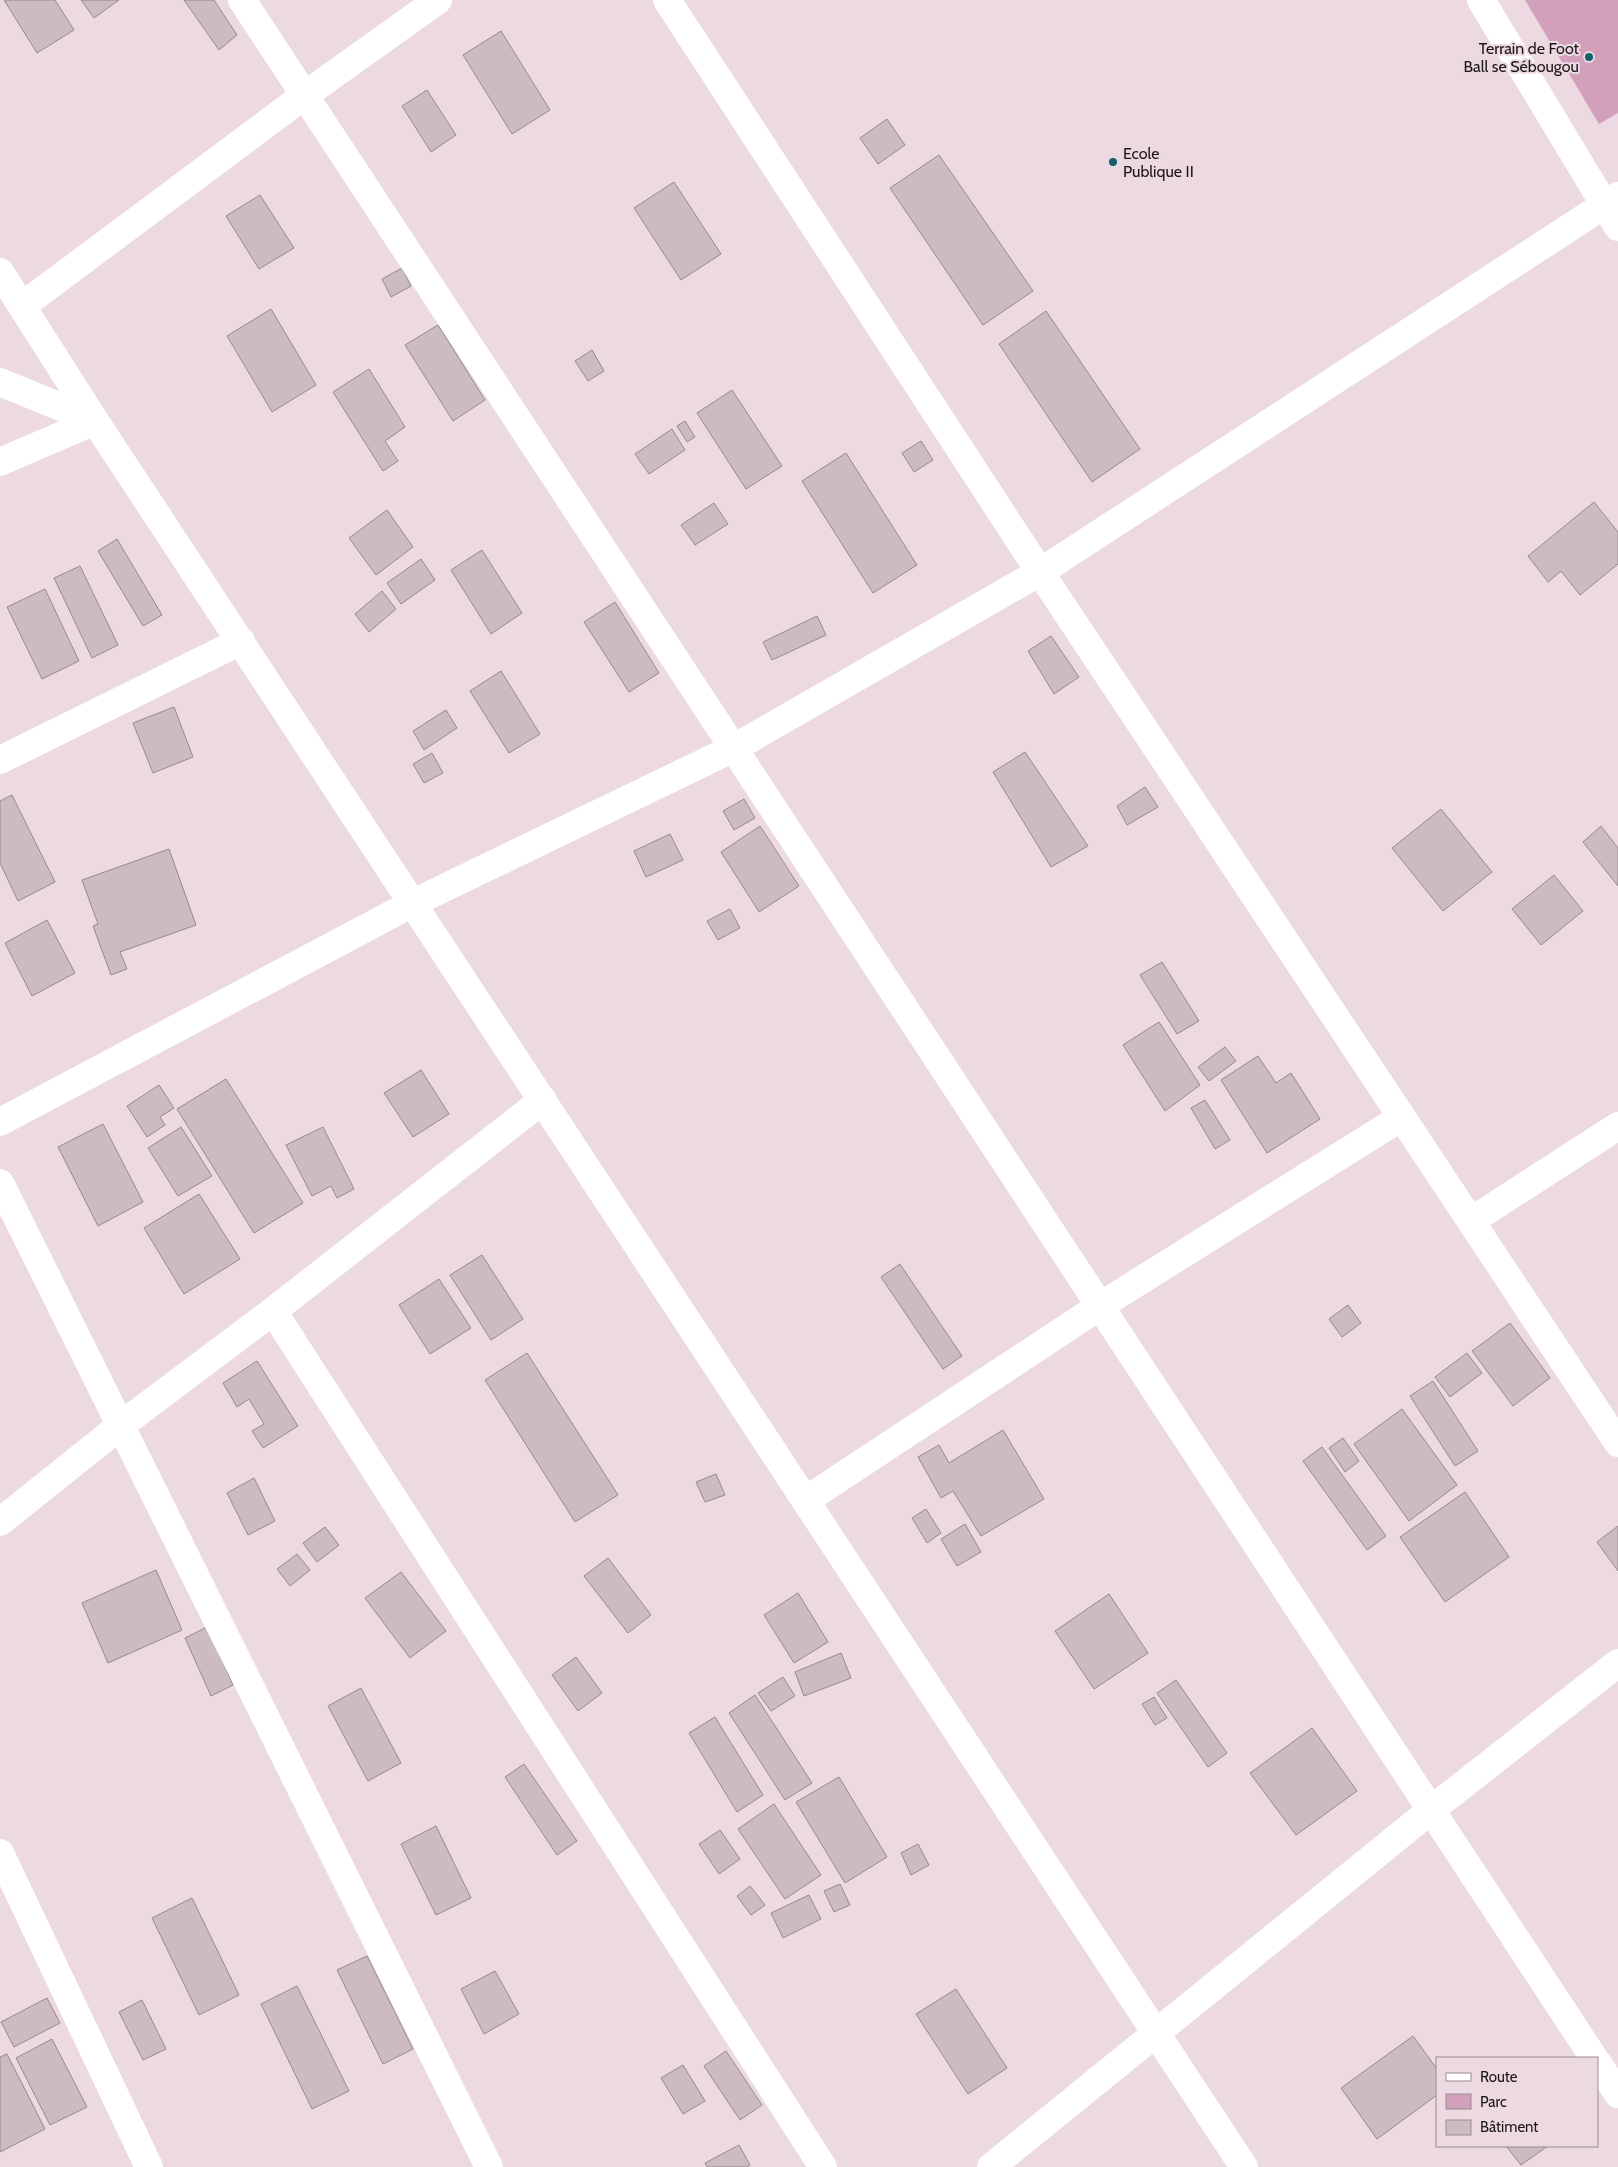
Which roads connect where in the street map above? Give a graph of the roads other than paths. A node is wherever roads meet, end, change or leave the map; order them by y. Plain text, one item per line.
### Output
1 (242, 0) edge
2 (438, 0) edge
3 (667, 0) edge
4 (1481, 0) edge
5 (305, 95) junction
6 (1611, 200) edge
7 (1618, 227) edge
8 (0, 272) edge
9 (22, 306) junction
10 (0, 382) edge
11 (95, 421) junction
12 (0, 462) edge
13 (1040, 572) junction
14 (241, 641) junction
15 (734, 748) junction
16 (0, 760) edge
17 (413, 903) junction
18 (543, 1100) junction
19 (1402, 1116) junction
20 (0, 1122) edge
21 (1618, 1126) edge
22 (0, 1183) edge
23 (1471, 1221) junction
24 (1100, 1306) junction
25 (274, 1312) junction
26 (120, 1426) junction
27 (1618, 1443) edge
28 (806, 1500) junction
29 (0, 1522) edge
30 (1618, 1663) edge
31 (1431, 1810) junction
32 (0, 1853) edge
33 (1156, 2033) junction
34 (1593, 2057) edge
35 (1598, 2064) edge
36 (1618, 2094) edge
37 (150, 2167) edge
38 (489, 2167) edge
39 (823, 2167) edge
40 (991, 2167) edge
41 (1244, 2167) edge

1 - 5 street
2 - 5 street
3 - 13 street
4 - 6 street
5 - 9 street
5 - 15 street
6 - 7 street
6 - 13 street
8 - 9 street
9 - 11 street
10 - 11 street
11 - 12 street
11 - 14 street
13 - 15 street
13 - 19 street
14 - 16 street
14 - 17 street
15 - 17 street
15 - 24 street
17 - 18 street
17 - 20 street
18 - 25 street
18 - 28 street
19 - 23 street
19 - 24 street
21 - 23 street
22 - 26 street
23 - 27 street
24 - 28 street
24 - 31 street
25 - 26 street
25 - 39 street
26 - 29 street
26 - 38 street
28 - 33 street
30 - 31 street
31 - 33 street
31 - 34 street
32 - 37 street
33 - 40 street
33 - 41 street
35 - 36 street

